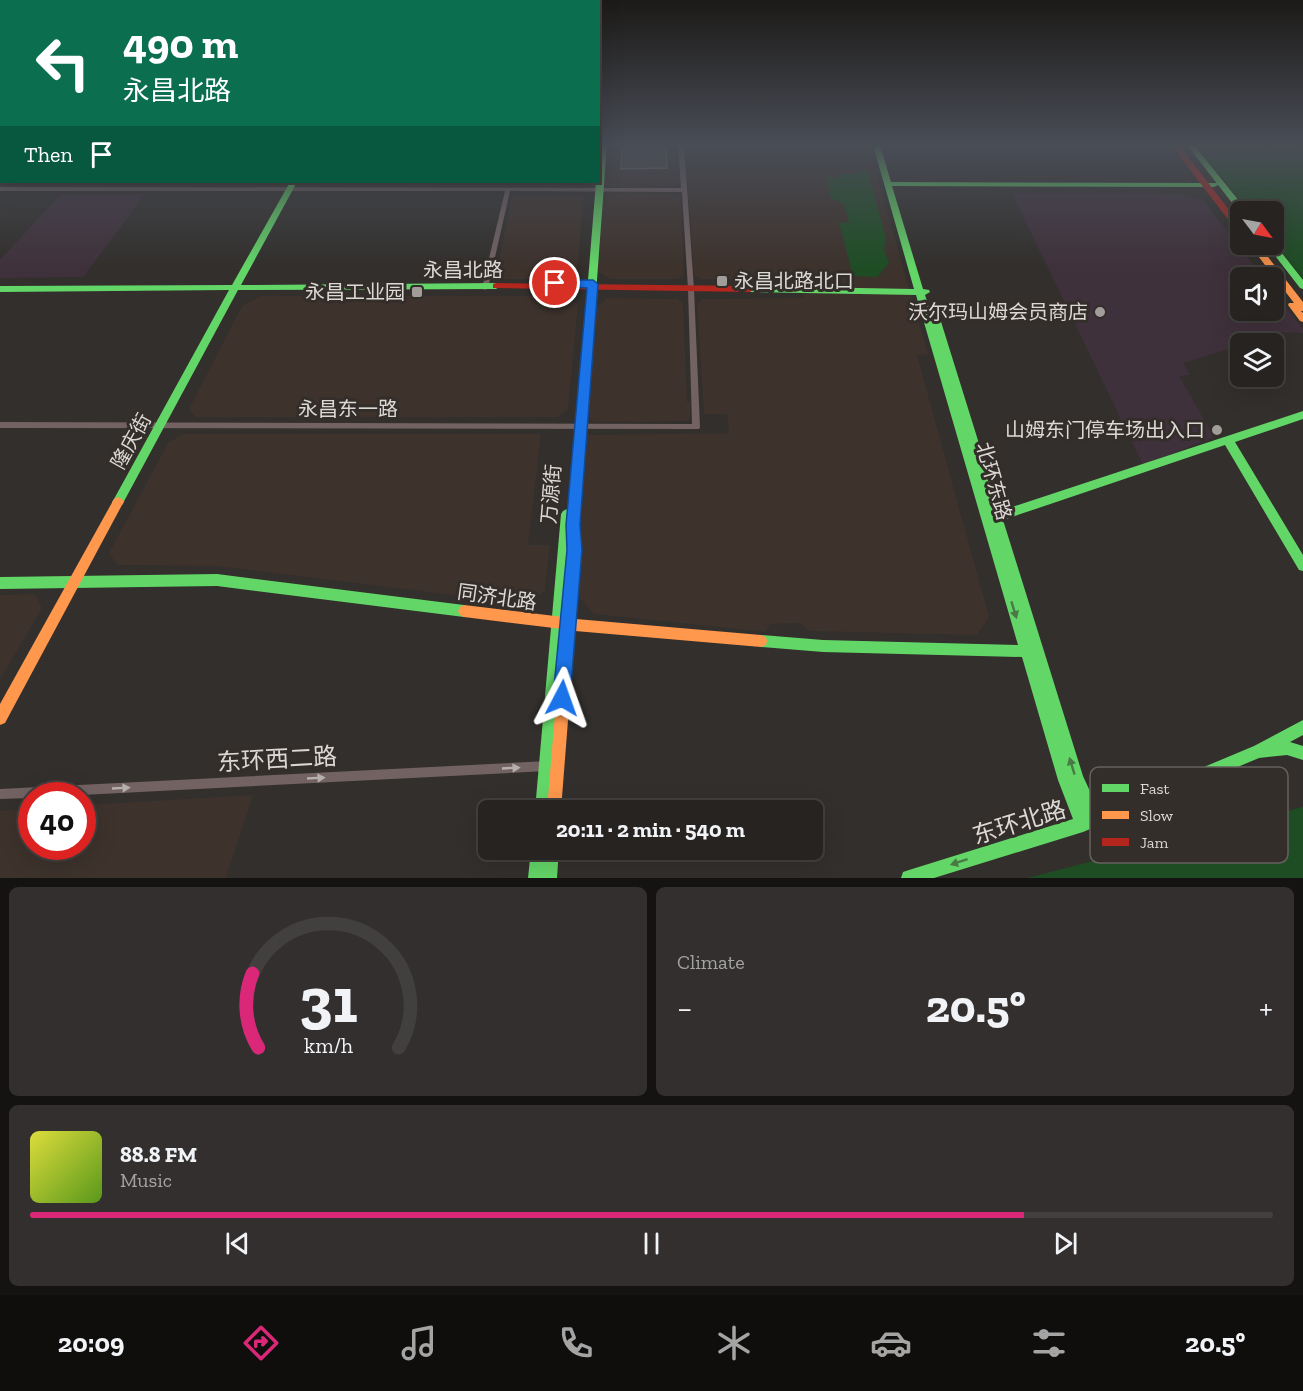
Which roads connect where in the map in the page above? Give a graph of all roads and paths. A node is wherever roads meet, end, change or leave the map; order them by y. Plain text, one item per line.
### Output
1 (291, 186) edge
2 (684, 186) edge
3 (892, 186) edge
4 (1211, 186) edge
5 (1211, 186) edge
6 (1223, 186) edge
7 (596, 187) edge
8 (0, 189) edge
9 (508, 189) junction
10 (684, 190) junction
11 (1235, 201) edge
12 (1221, 204) junction
13 (1230, 207) edge
14 (1230, 216) edge
15 (1230, 220) edge
16 (1262, 255) edge
17 (1270, 255) edge
18 (1276, 255) edge
19 (1278, 255) edge
20 (1281, 259) junction
21 (236, 286) junction
22 (590, 286) junction
23 (691, 286) junction
24 (1303, 286) edge
25 (0, 287) edge
26 (486, 287) junction
27 (922, 289) junction
28 (1284, 294) edge
29 (1303, 296) edge
30 (1303, 308) edge
31 (1303, 319) edge
32 (1303, 415) edge
33 (161, 424) junction
34 (0, 425) edge
35 (578, 428) junction
36 (1228, 440) junction
37 (991, 518) junction
38 (1303, 566) edge
39 (75, 580) junction
40 (0, 583) edge
41 (563, 624) junction
42 (1026, 651) junction
43 (0, 718) edge
44 (1303, 728) edge
45 (1259, 751) junction
46 (1303, 753) edge
47 (551, 766) junction
48 (1221, 767) edge
49 (0, 794) edge
50 (544, 800) edge
51 (553, 800) edge
52 (1090, 809) edge
53 (1090, 822) edge
54 (1083, 825) junction
55 (538, 860) edge
56 (550, 860) edge
57 (536, 878) edge
58 (549, 878) edge
59 (909, 878) edge

1 - 8 street
1 - 9 street
1 - 21 main road, 隆庆街
2 - 10 street
3 - 27 main road, 北环东路
4 - 12 main road
5 - 13 main road
6 - 11 main road
7 - 9 street
7 - 10 street
7 - 22 main road, 万源街
9 - 26 street
10 - 23 street
12 - 14 main road
12 - 15 main road
16 - 30 main road
17 - 29 main road
18 - 20 main road
19 - 20 main road
20 - 24 main road
21 - 25 main road, 永昌北路
21 - 26 main road, 永昌北路
21 - 33 main road, 隆庆街
22 - 23 main road, 永昌北路
22 - 26 main road, 永昌北路
22 - 35 main road, 万源街
23 - 27 main road, 永昌北路
23 - 35 street, 永昌东一路
27 - 37 main road, 北环东路
28 - 31 main road
32 - 36 main road
33 - 34 street, 永昌东一路
33 - 35 street, 永昌东一路
33 - 39 main road, 隆庆街
35 - 41 main road, 万源街
36 - 37 main road
36 - 38 main road
37 -> 42 main road, 北环东路
52 -> 37 main road, 北环东路
39 - 40 main road, 同济北路
39 - 41 main road, 同济北路
39 - 43 main road, 隆庆街
41 - 42 main road, 同济北路
41 - 47 main road, 万源街
42 - 54 main road, 北环东路
44 - 45 main road, 东环北路
45 - 46 main road
45 - 48 main road, 东环北路
49 -> 47 street, 东环西二路
47 - 50 main road, 万源街
47 - 51 main road, 万源街
53 - 54 main road, 东环北路
54 -> 59 main road, 东环北路
55 - 57 main road
56 - 58 main road

